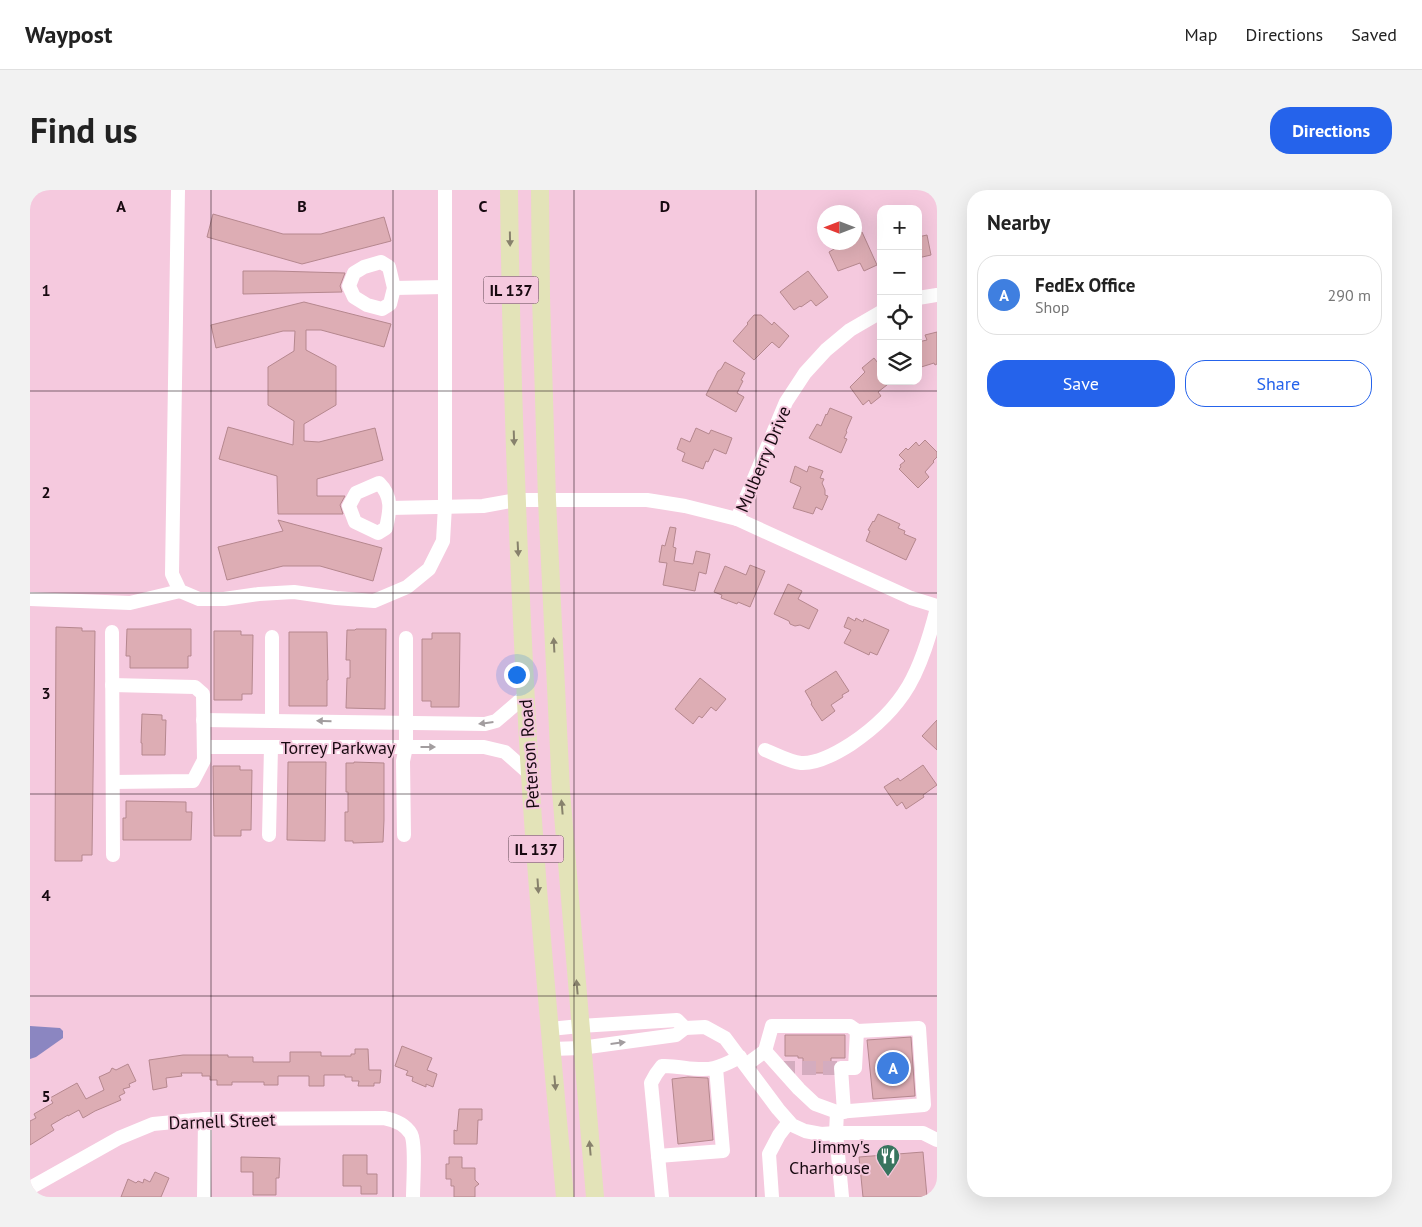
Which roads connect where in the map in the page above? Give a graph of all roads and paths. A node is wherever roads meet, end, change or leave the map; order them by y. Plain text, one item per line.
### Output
1 (178, 190) edge
2 (445, 190) edge
3 (509, 190) edge
4 (540, 190) edge
5 (445, 287) junction
6 (394, 288) dead end
7 (937, 295) edge
8 (922, 297) edge
9 (877, 314) edge
10 (516, 500) junction
11 (547, 500) junction
12 (445, 506) junction
13 (390, 508) dead end
14 (737, 519) junction
15 (180, 591) junction
16 (30, 599) edge
17 (937, 607) edge
18 (112, 632) dead end
19 (272, 636) dead end
20 (406, 638) dead end
21 (112, 685) junction
22 (525, 696) junction
23 (203, 720) junction
24 (272, 721) junction
25 (405, 723) junction
26 (204, 747) junction
27 (271, 747) junction
28 (406, 747) junction
29 (764, 750) dead end
30 (531, 775) junction
31 (113, 782) junction
32 (269, 835) dead end
33 (404, 836) dead end
34 (113, 855) dead end
35 (580, 1026) junction
36 (685, 1028) junction
37 (550, 1030) junction
38 (857, 1031) junction
39 (582, 1048) junction
40 (552, 1049) junction
41 (765, 1051) junction
42 (743, 1061) junction
43 (716, 1068) junction
44 (841, 1112) junction
45 (205, 1119) junction
46 (789, 1122) junction
47 (836, 1133) junction
48 (937, 1140) edge
49 (658, 1156) junction
50 (30, 1188) edge
51 (204, 1197) edge
52 (413, 1197) edge
53 (565, 1197) edge
54 (595, 1197) edge
55 (662, 1197) edge
56 (772, 1197) edge
57 (842, 1197) edge

1 - 15 street
2 - 5 street
3 -> 10 main road, Peterson Road / IL 137
4 - 11 main road, Peterson Road / IL 137
5 - 6 street
5 - 12 street
7 - 8 street
9 - 14 street, Mulberry Drive
10 - 11 street
10 - 12 street
10 -> 22 main road, Peterson Road / IL 137
11 - 14 street
35 -> 11 main road, Peterson Road / IL 137
12 - 13 street
12 - 15 street
14 - 17 street, Mulberry Drive
15 - 16 street
17 - 29 street
18 - 21 street
19 - 24 street, Torrey Parkway
20 - 25 street, Torrey Parkway
21 - 23 street
21 - 31 street
22 -> 25 street, Torrey Parkway
22 - 30 main road, Peterson Road / IL 137
23 - 24 street, Torrey Parkway
23 - 26 street
25 -> 24 street, Torrey Parkway
25 - 28 street, Torrey Parkway
26 - 27 street, Torrey Parkway
26 - 31 street
27 - 28 street, Torrey Parkway
27 - 32 street, Torrey Parkway
28 -> 30 street, Torrey Parkway
28 - 33 street
30 -> 37 main road, Peterson Road / IL 137
31 - 34 street
35 - 36 street
35 - 37 street
35 - 39 main road, Peterson Road / IL 137
39 -> 36 street
36 - 42 street
37 - 40 main road, Peterson Road / IL 137
38 - 41 street
38 - 44 street
38 - 44 street
39 - 40 street
54 -> 39 main road, Peterson Road / IL 137
40 -> 53 main road, Peterson Road / IL 137
41 - 42 street
41 - 44 street
42 - 43 street
42 - 46 street
43 - 49 street
43 - 49 street
44 - 47 street
45 - 50 street, Darnell Street
45 - 51 street
45 - 52 street, Darnell Street
46 - 47 street
46 - 56 street
47 - 48 street
47 - 57 street
49 - 55 street

